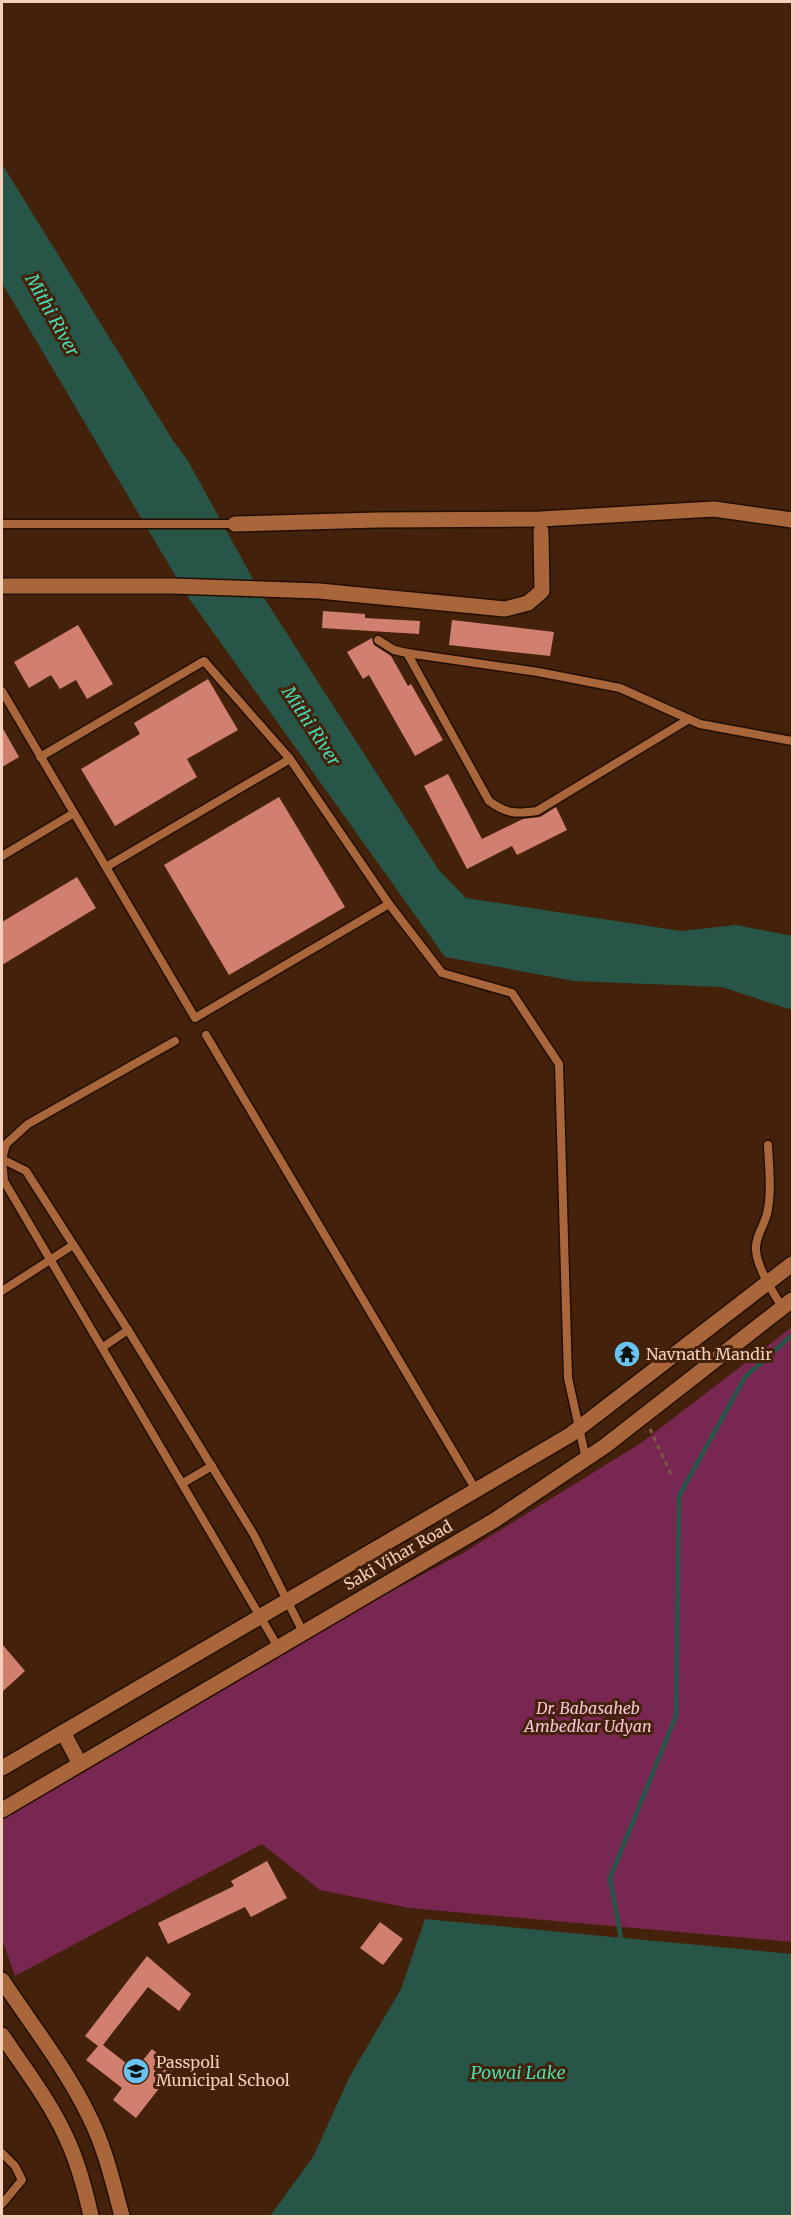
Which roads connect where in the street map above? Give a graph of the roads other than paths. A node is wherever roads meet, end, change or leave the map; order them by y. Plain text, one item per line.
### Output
1 (792, 520) edge
2 (2, 524) edge
3 (235, 525) joint
4 (541, 531) dead end
5 (2, 586) edge
6 (378, 640) dead end
7 (407, 653) junction
8 (2, 691) edge
9 (689, 719) junction
10 (792, 741) edge
11 (40, 757) junction
12 (290, 759) junction
13 (74, 813) junction
14 (2, 856) edge
15 (106, 867) junction
16 (389, 904) junction
17 (206, 1035) dead end
18 (176, 1041) dead end
19 (768, 1145) dead end
20 (2, 1159) edge
21 (3, 1182) edge
22 (73, 1245) junction
23 (52, 1260) junction
24 (792, 1263) edge
25 (767, 1283) junction
26 (2, 1291) edge
27 (788, 1304) edge
28 (128, 1330) junction
29 (103, 1347) junction
30 (579, 1429) junction
31 (586, 1459) junction
32 (212, 1466) junction
33 (183, 1483) junction
34 (476, 1490) junction
35 (287, 1601) junction
36 (262, 1616) junction
37 (303, 1632) junction
38 (278, 1647) junction
39 (63, 1732) junction
40 (80, 1764) junction
41 (2, 1768) edge
42 (2, 1810) edge
43 (2, 1980) edge
44 (2, 2035) edge
45 (2, 2153) edge
46 (2, 2204) edge
47 (92, 2217) edge
48 (122, 2217) edge

1 - 3 main road
2 - 3 lane
4 - 5 main road
6 - 7 lane
7 - 9 lane
7 - 9 lane
8 - 11 lane
9 - 10 lane
11 - 12 lane
11 - 13 lane
12 - 15 lane
12 - 16 lane
13 - 14 lane
13 - 15 lane
15 - 16 lane
16 - 30 lane
17 - 34 lane
18 - 20 lane
19 - 25 lane
20 - 21 lane
20 - 22 lane
21 - 23 lane
22 - 23 lane
22 - 28 lane
23 - 26 lane
23 - 29 lane
24 - 25 main road, Saki Vihar Road
25 - 27 lane
25 - 30 main road, Saki Vihar Road
27 - 31 main road, Saki Vihar Road
28 - 29 lane
28 - 32 lane
29 - 33 lane
30 - 31 lane
30 - 34 main road, Saki Vihar Road
31 - 37 main road, Saki Vihar Road
32 - 33 lane
32 - 35 lane
33 - 36 lane
34 - 35 main road, Saki Vihar Road
35 - 36 main road, Saki Vihar Road
35 - 37 lane
36 - 38 lane
36 - 39 main road, Saki Vihar Road
37 - 38 main road, Saki Vihar Road
38 - 40 main road, Saki Vihar Road
39 - 40 main road
39 - 41 main road, Saki Vihar Road
40 - 42 main road, Saki Vihar Road
43 - 48 main road
44 - 47 main road
45 - 46 lane

